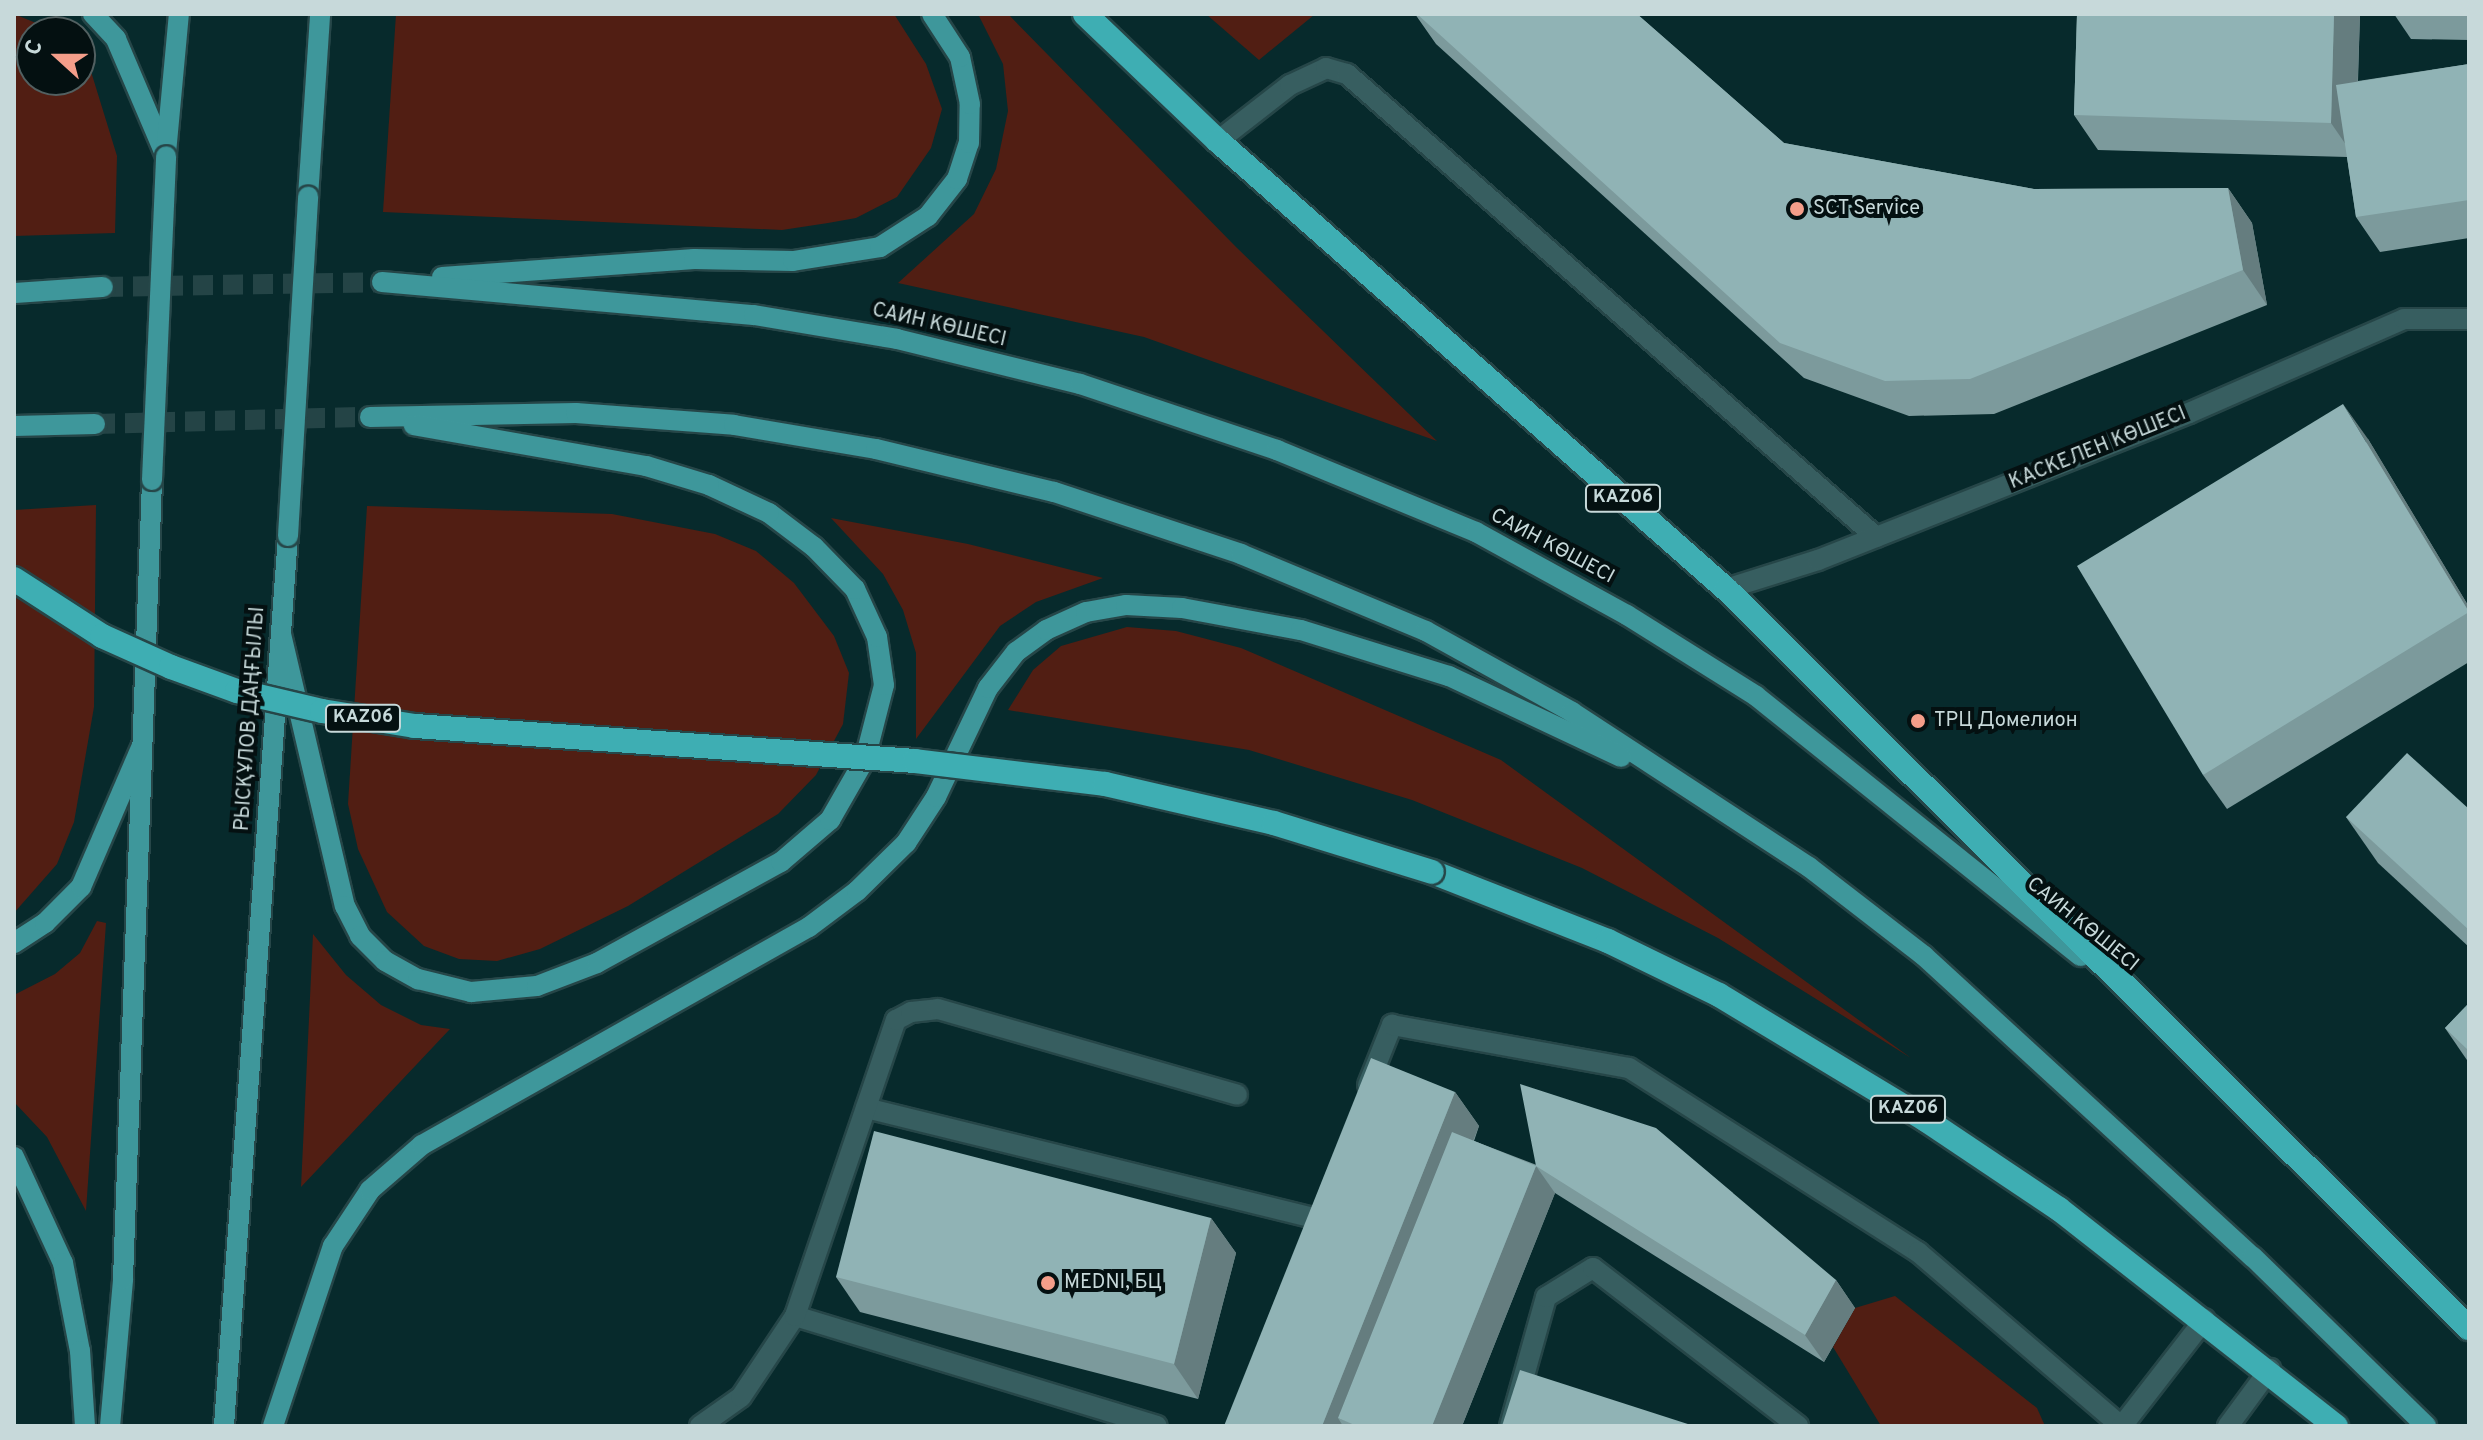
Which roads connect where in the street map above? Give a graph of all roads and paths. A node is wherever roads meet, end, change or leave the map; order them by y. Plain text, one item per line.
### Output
1 (93, 14) edge
2 (179, 14) edge
3 (320, 14) edge
4 (932, 14) edge
5 (1085, 14) edge
6 (1218, 141) junction
7 (166, 156) junction
8 (103, 287) tunnel mouth
9 (14, 293) edge
10 (2469, 319) edge
11 (95, 424) tunnel mouth
12 (14, 426) edge
13 (1876, 537) junction
14 (14, 579) edge
15 (1726, 589) junction
16 (281, 634) junction
17 (146, 737) junction
18 (1686, 788) junction
19 (14, 943) edge
20 (2140, 1004) junction
21 (1237, 1095) dead end
22 (1362, 1099) edge
23 (866, 1108) junction
24 (14, 1158) edge
25 (1315, 1218) edge
26 (795, 1316) junction
27 (2205, 1319) junction
28 (2469, 1328) edge
29 (2270, 1369) junction
30 (85, 1426) edge
31 (110, 1426) edge
32 (224, 1426) edge
33 (273, 1426) edge
34 (700, 1426) edge
35 (1157, 1426) edge
36 (1510, 1426) edge
37 (1798, 1426) edge
38 (2122, 1426) edge
39 (2228, 1426) edge
40 (2336, 1426) edge
41 (2426, 1426) edge

1 - 7 main road
2 - 7 main road
3 - 16 main road, РЫСҚҰЛОВ ДАҢҒЫЛЫ, bridge
4 - 20 main road, САИН КӨШЕСІ
5 - 6 highway, KАZ06
6 - 13 street
6 - 15 highway, KАZ06
7 - 17 main road, bridge
8 - 9 main road
10 - 13 street, КАСКЕЛЕН КӨШЕСІ
11 - 12 main road
13 - 15 street, КАСКЕЛЕН КӨШЕСІ
14 - 27 highway, KАZ06, bridge
15 - 20 highway, KАZ06
16 - 18 main road
16 - 32 main road, РЫСҚҰЛОВ ДАҢҒЫЛЫ
17 - 19 main road
17 - 31 main road
18 - 33 main road
18 - 41 main road
20 - 28 highway, САИН КӨШЕСІ / KАZ06
21 - 23 street
22 - 38 street
23 - 25 street
23 - 26 street
24 - 30 main road
26 - 34 street
26 - 35 street
27 - 29 highway, KАZ06
27 - 38 street
29 - 39 street
29 - 40 highway, KАZ06
36 - 37 street

